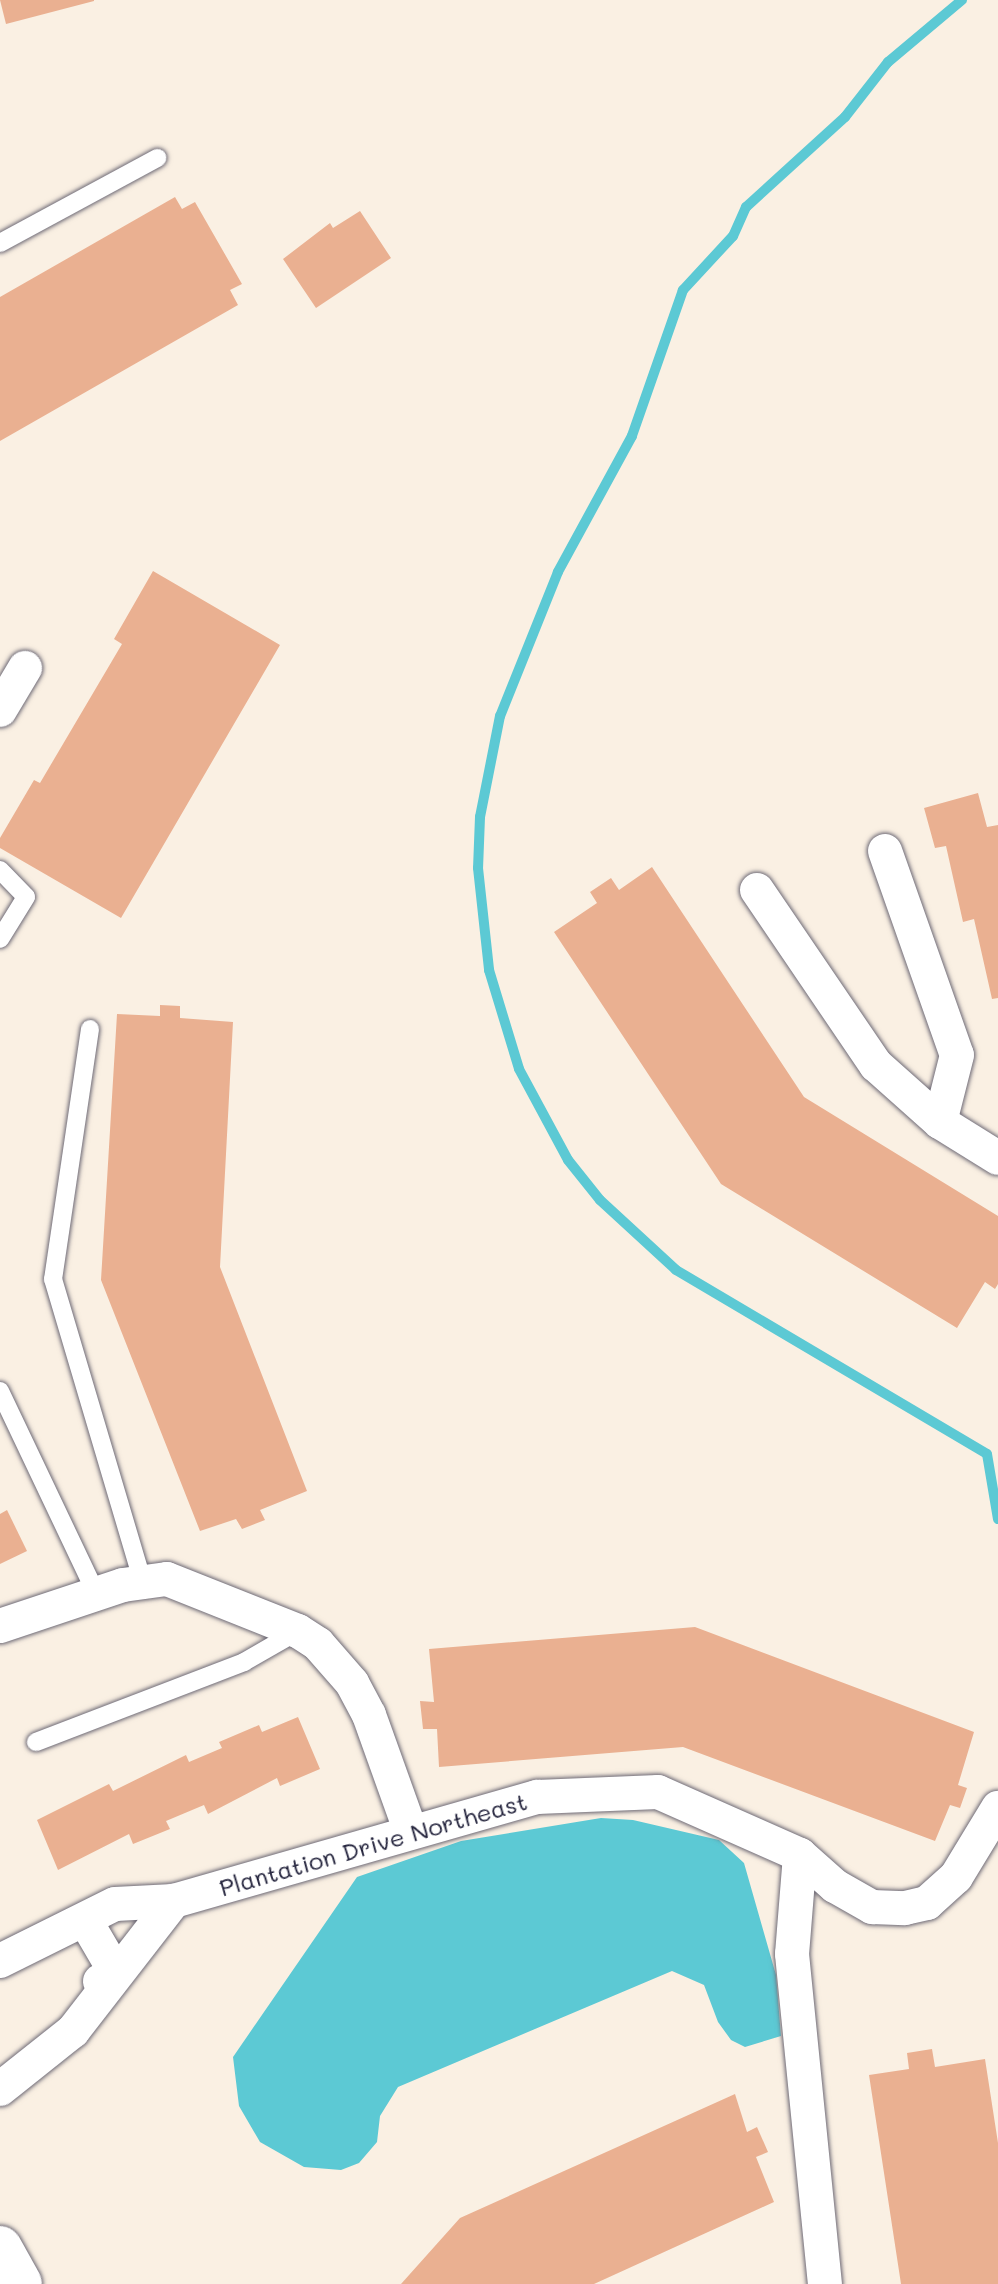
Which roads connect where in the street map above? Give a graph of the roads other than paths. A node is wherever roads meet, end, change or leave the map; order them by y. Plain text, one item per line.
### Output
1 (157, 158) dead end
2 (0, 243) edge
3 (25, 668) dead end
4 (0, 710) edge
5 (885, 851) dead end
6 (0, 870) edge
7 (757, 890) dead end
8 (0, 939) edge
9 (90, 1029) dead end
10 (940, 1122) junction
11 (998, 1158) edge
12 (0, 1391) edge
13 (143, 1582) junction
14 (96, 1593) junction
15 (0, 1626) edge
16 (298, 1631) junction
17 (36, 1742) dead end
18 (998, 1808) edge
19 (411, 1832) junction
20 (800, 1855) junction
21 (174, 1901) junction
22 (85, 1920) junction
23 (0, 1961) edge
24 (116, 1973) junction
25 (0, 2089) edge
26 (0, 2248) edge
27 (20, 2284) edge
28 (825, 2284) edge

1 - 2 lane
3 - 4 street
5 - 10 street
6 - 8 lane
7 - 10 street
9 - 13 lane
10 - 11 street
12 - 14 lane
13 - 14 street
13 - 16 street
14 - 15 street
16 - 17 lane
16 - 19 street
18 - 20 street, Plantation Drive Northeast
19 - 20 street, Plantation Drive Northeast
19 - 21 street, Plantation Drive Northeast
20 - 28 street
21 - 22 street, Plantation Drive Northeast
21 - 24 street
22 - 23 street, Plantation Drive Northeast
22 - 24 street
24 - 25 street
26 - 27 street

